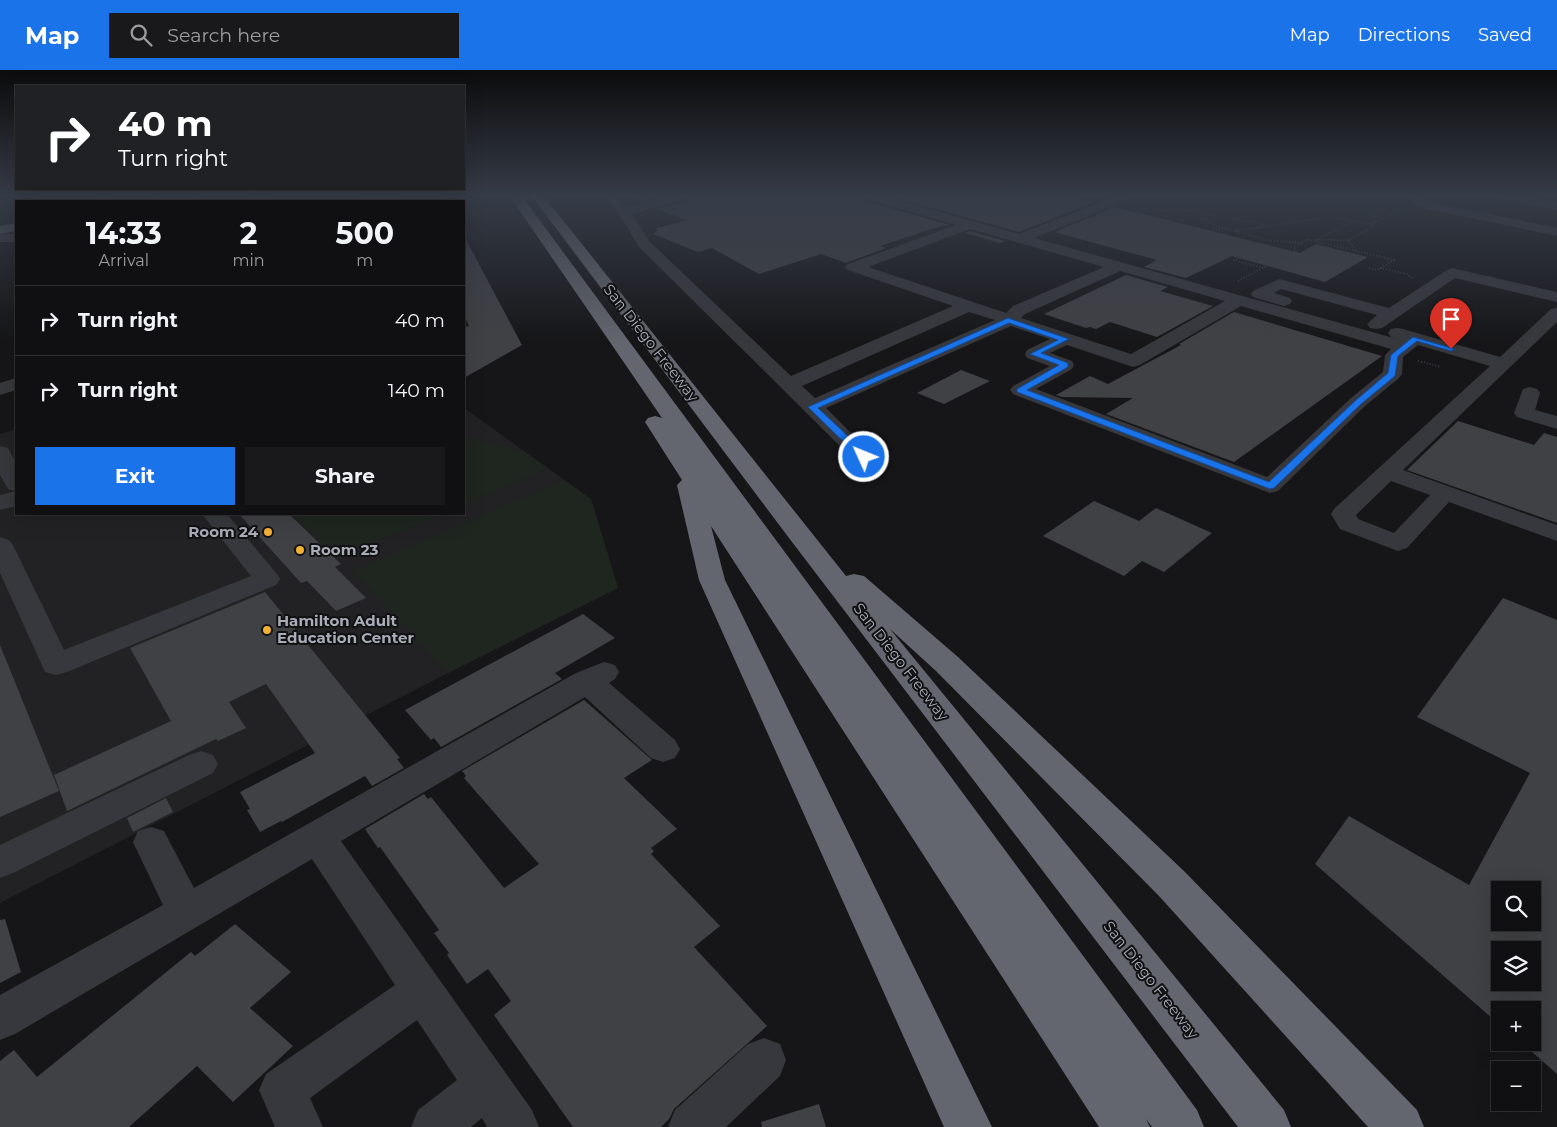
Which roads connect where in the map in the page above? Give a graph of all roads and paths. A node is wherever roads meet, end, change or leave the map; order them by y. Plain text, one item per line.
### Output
1 (536, 244) edge
2 (550, 244) edge
3 (575, 244) edge
4 (644, 244) edge
5 (915, 244) edge
6 (1038, 244) edge
7 (1299, 244) edge
8 (1327, 244) edge
9 (1352, 244) edge
10 (1357, 251) junction
11 (1233, 255) dead end
12 (1286, 256) junction
13 (1240, 257) junction
14 (1117, 267) junction
15 (1263, 268) junction
16 (1369, 268) dead end
17 (1381, 268) junction
18 (1407, 274) junction
19 (1413, 274) dead end
20 (1237, 281) dead end
21 (1414, 281) dead end
22 (1557, 297) edge
23 (1238, 301) junction
24 (968, 306) junction
25 (1557, 313) edge
26 (1392, 314) junction
27 (1008, 320) junction
28 (1373, 326) junction
29 (1065, 339) junction
30 (1410, 343) junction
31 (1504, 364) junction
32 (789, 384) junction
33 (635, 392) dead end
34 (1530, 393) dead end
35 (812, 407) junction
36 (646, 409) dead end
37 (1557, 423) edge
38 (0, 453) edge
39 (864, 457) dead end
40 (685, 466) junction
41 (1388, 472) junction
42 (15, 482) edge
43 (1445, 493) junction
44 (15, 498) edge
45 (0, 503) edge
46 (215, 515) edge
47 (798, 533) junction
48 (1557, 533) edge
49 (0, 545) edge
50 (663, 749) dead end
51 (201, 764) dead end
52 (317, 836) junction
53 (151, 842) dead end
54 (0, 862) edge
55 (186, 912) junction
56 (422, 991) junction
57 (0, 1019) edge
58 (764, 1060) dead end
59 (486, 1085) junction
60 (299, 1127) edge
61 (435, 1127) edge
62 (514, 1127) edge
63 (692, 1127) edge
64 (968, 1127) edge
65 (1126, 1127) edge
66 (1180, 1127) edge
67 (1267, 1127) edge
68 (1400, 1127) edge

1 - 33 highway
2 - 66 highway
3 - 47 highway, San Diego Freeway
4 - 32 street
5 - 24 street
6 - 14 street
7 - 12 path
8 - 10 path
9 - 10 path
10 - 17 path
11 - 13 path
12 - 13 path
12 - 15 path
13 - 15 path
14 - 23 street
14 - 27 street
15 - 20 path
16 - 17 path
17 - 18 path
18 - 19 path
18 - 21 path
22 - 26 street
23 - 29 street
23 - 30 street
24 - 27 street
24 - 32 street
25 - 31 street
26 - 28 street
26 - 28 street
27 - 29 street
27 - 35 street
28 - 30 street
29 - 30 street
30 - 31 street
31 - 41 street
32 - 35 street
34 - 37 street
35 - 39 street
36 - 40 highway
38 - 42 street
40 - 64 highway
40 - 65 highway
41 - 43 street
41 - 43 street
43 - 48 street
44 - 45 street
46 - 49 street
47 - 67 highway, San Diego Freeway
47 - 68 highway
50 - 52 street
51 - 54 street
52 - 55 street
52 - 56 street
53 - 55 street
55 - 57 street
56 - 59 street
56 - 60 street
58 - 63 street
59 - 61 street
59 - 62 street

